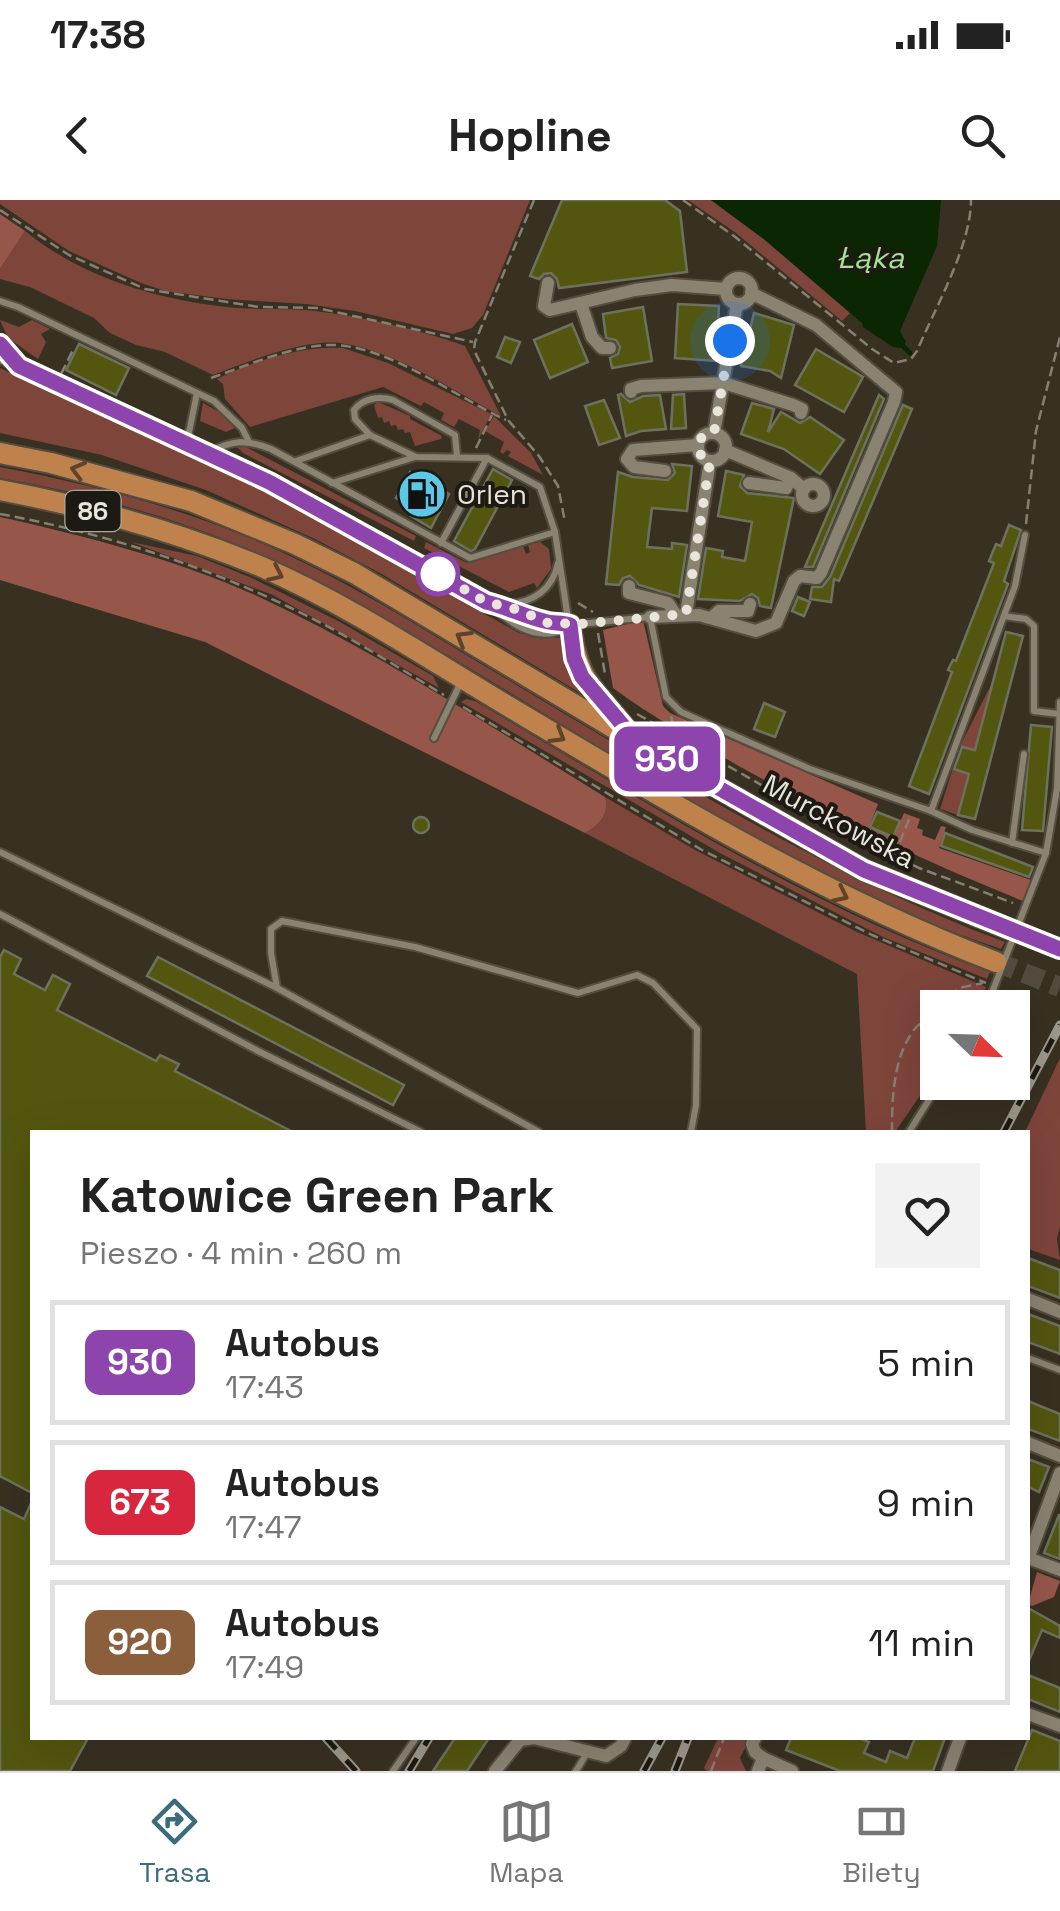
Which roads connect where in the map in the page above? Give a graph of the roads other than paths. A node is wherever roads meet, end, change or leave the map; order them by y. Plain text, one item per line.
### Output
1 (548, 283) dead end
2 (726, 289) junction
3 (752, 293) junction
4 (0, 302) edge
5 (582, 304) junction
6 (736, 304) junction
7 (592, 337) junction
8 (715, 340) dead end
9 (730, 341) junction
10 (0, 344) edge
11 (578, 344) dead end
12 (610, 348) dead end
13 (0, 360) edge
14 (19, 366) junction
15 (724, 383) junction
16 (631, 392) dead end
17 (197, 393) junction
18 (801, 413) dead end
19 (714, 433) junction
20 (370, 435) junction
21 (248, 440) junction
22 (186, 442) junction
23 (0, 445) edge
24 (698, 445) junction
25 (725, 450) junction
26 (209, 452) junction
27 (0, 454) edge
28 (416, 456) junction
29 (457, 456) junction
30 (486, 458) junction
31 (33, 459) junction
32 (294, 461) junction
33 (710, 461) junction
34 (665, 471) dead end
35 (791, 478) junction
36 (332, 483) junction
37 (749, 483) dead end
38 (0, 490) edge
39 (850, 504) junction
40 (554, 532) junction
41 (1025, 535) road end
42 (441, 543) junction
43 (559, 558) junction
44 (629, 586) dead end
45 (486, 602) junction
46 (750, 604) dead end
47 (681, 614) junction
48 (1004, 616) junction
49 (650, 617) junction
50 (711, 618) junction
51 (570, 625) junction
52 (463, 679) junction
53 (1060, 702) edge
54 (1059, 714) edge
55 (434, 738) dead end
56 (637, 742) junction
57 (1024, 754) dead end
58 (931, 811) junction
59 (1012, 844) junction
60 (0, 852) edge
61 (1046, 853) junction
62 (0, 914) edge
63 (1009, 929) tunnel mouth
64 (996, 962) tunnel mouth
65 (277, 988) junction
66 (993, 990) edge
67 (929, 1100) edge
68 (417, 1130) edge
69 (535, 1130) edge
70 (691, 1130) edge
71 (910, 1130) edge
72 (1030, 1301) edge
73 (1060, 1312) edge
74 (1030, 1359) edge
75 (1060, 1370) edge
76 (1030, 1445) edge
77 (1060, 1456) edge
78 (1060, 1473) edge
79 (1030, 1554) edge
80 (1030, 1560) edge
81 (1060, 1570) edge
82 (1030, 1715) edge
83 (1060, 1726) edge
84 (415, 1740) edge
85 (520, 1740) edge
86 (541, 1740) edge
87 (624, 1740) edge
88 (754, 1740) edge
89 (959, 1740) edge
90 (586, 1753) junction
91 (761, 1764) edge
92 (393, 1771) edge
93 (495, 1771) edge
94 (576, 1771) edge
95 (792, 1771) edge
96 (948, 1771) edge

1 - 5 street
2 - 3 street
2 - 5 street
2 - 6 street
3 - 6 street
3 - 39 street
4 - 17 lane
5 - 7 street
6 - 9 street
7 - 11 street
7 - 12 street
8 - 9 street
9 - 15 street
10 - 14 lane
13 - 14 lane
14 - 22 lane
15 - 16 street
15 - 18 street
15 - 19 street
17 - 21 lane
17 - 22 lane
19 - 24 street
19 - 25 street
20 - 28 lane
20 - 29 lane
20 - 32 lane
21 - 26 lane
21 - 32 lane
22 - 26 lane
23 - 31 highway
24 - 33 street
24 - 34 street
25 - 33 street
25 - 35 street
26 - 45 lane
27 - 31 highway, Murckowska / 86
28 - 29 lane
28 - 36 lane
29 - 30 lane
30 - 40 lane
30 - 42 lane
56 -> 31 highway, Murckowska / 86
32 - 36 lane
33 - 47 street
35 - 37 street
35 - 39 street
36 - 42 lane
38 -> 52 highway, 86
39 - 50 street
40 - 42 lane
40 - 43 lane
41 - 48 lane
43 - 45 lane
43 - 51 lane
44 - 47 street
45 - 51 lane
45 - 51 lane
46 - 50 street
47 - 49 street
47 - 50 street
48 - 54 lane
48 - 58 lane
49 - 51 lane
49 - 58 lane
51 - 56 highway
52 - 55 lane
52 -> 64 highway, 86
53 - 54 lane
54 - 61 lane
56 - 63 highway, Murckowska / 86
57 - 59 lane
58 - 59 lane
59 - 61 lane
60 - 65 lane
61 - 66 lane
62 - 68 lane
65 - 69 lane
65 - 70 lane
67 - 71 lane
72 - 73 street
74 - 75 lane
76 - 77 street
78 - 79 street
80 - 81 street
82 - 83 street
84 - 92 lane
85 - 93 street
86 - 90 street
87 - 90 street
88 - 91 street
89 - 96 street
90 - 94 lane
91 - 95 street

